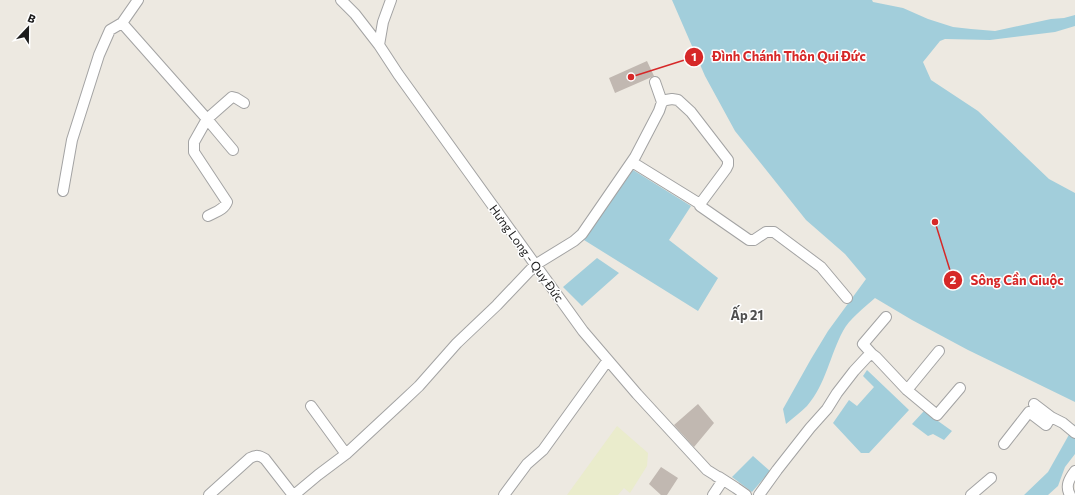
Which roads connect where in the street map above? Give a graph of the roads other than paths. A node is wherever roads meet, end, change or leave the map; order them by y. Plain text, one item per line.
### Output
1 (138, 0) edge
2 (341, 0) edge
3 (391, 0) edge
4 (122, 23) junction
5 (380, 45) junction
6 (655, 82) dead end
7 (662, 102) junction
8 (244, 103) dead end
9 (207, 119) junction
10 (232, 150) dead end
11 (632, 162) junction
12 (63, 191) dead end
13 (700, 204) junction
14 (208, 216) dead end
15 (535, 265) junction
16 (847, 298) dead end
17 (886, 317) dead end
18 (939, 351) dead end
19 (872, 354) junction
20 (608, 360) junction
21 (960, 388) dead end
22 (907, 390) junction
23 (1034, 404) dead end
24 (311, 406) dead end
25 (1051, 417) junction
26 (1075, 433) edge
27 (1004, 444) dead end
28 (346, 454) junction
29 (1075, 471) edge
30 (720, 478) junction
31 (991, 478) dead end
32 (209, 495) edge
33 (293, 495) edge
34 (504, 495) edge
35 (713, 495) edge
36 (746, 495) edge
37 (759, 495) edge
38 (971, 495) edge
39 (1070, 495) edge

1 - 4 street
2 - 5 street, Hưng Long - Quy Đức
3 - 5 street
4 - 9 street
4 - 12 street
5 - 15 street, Hưng Long - Quy Đức
6 - 7 street
7 - 11 street
7 - 13 street
8 - 9 street
9 - 10 street
9 - 14 street
11 - 13 street
11 - 15 street
13 - 16 street
15 - 20 street, Hưng Long - Quy Đức
15 - 28 street
17 - 19 street
18 - 22 street
19 - 22 street
19 - 37 street
20 - 30 street, Hưng Long - Quy Đức
20 - 34 street
21 - 22 street
23 - 25 street
24 - 28 street
25 - 26 street
25 - 27 street
28 - 33 street
29 - 39 street
30 - 35 street
30 - 36 street, Hưng Long - Quy Đức
31 - 38 street
32 - 33 street

